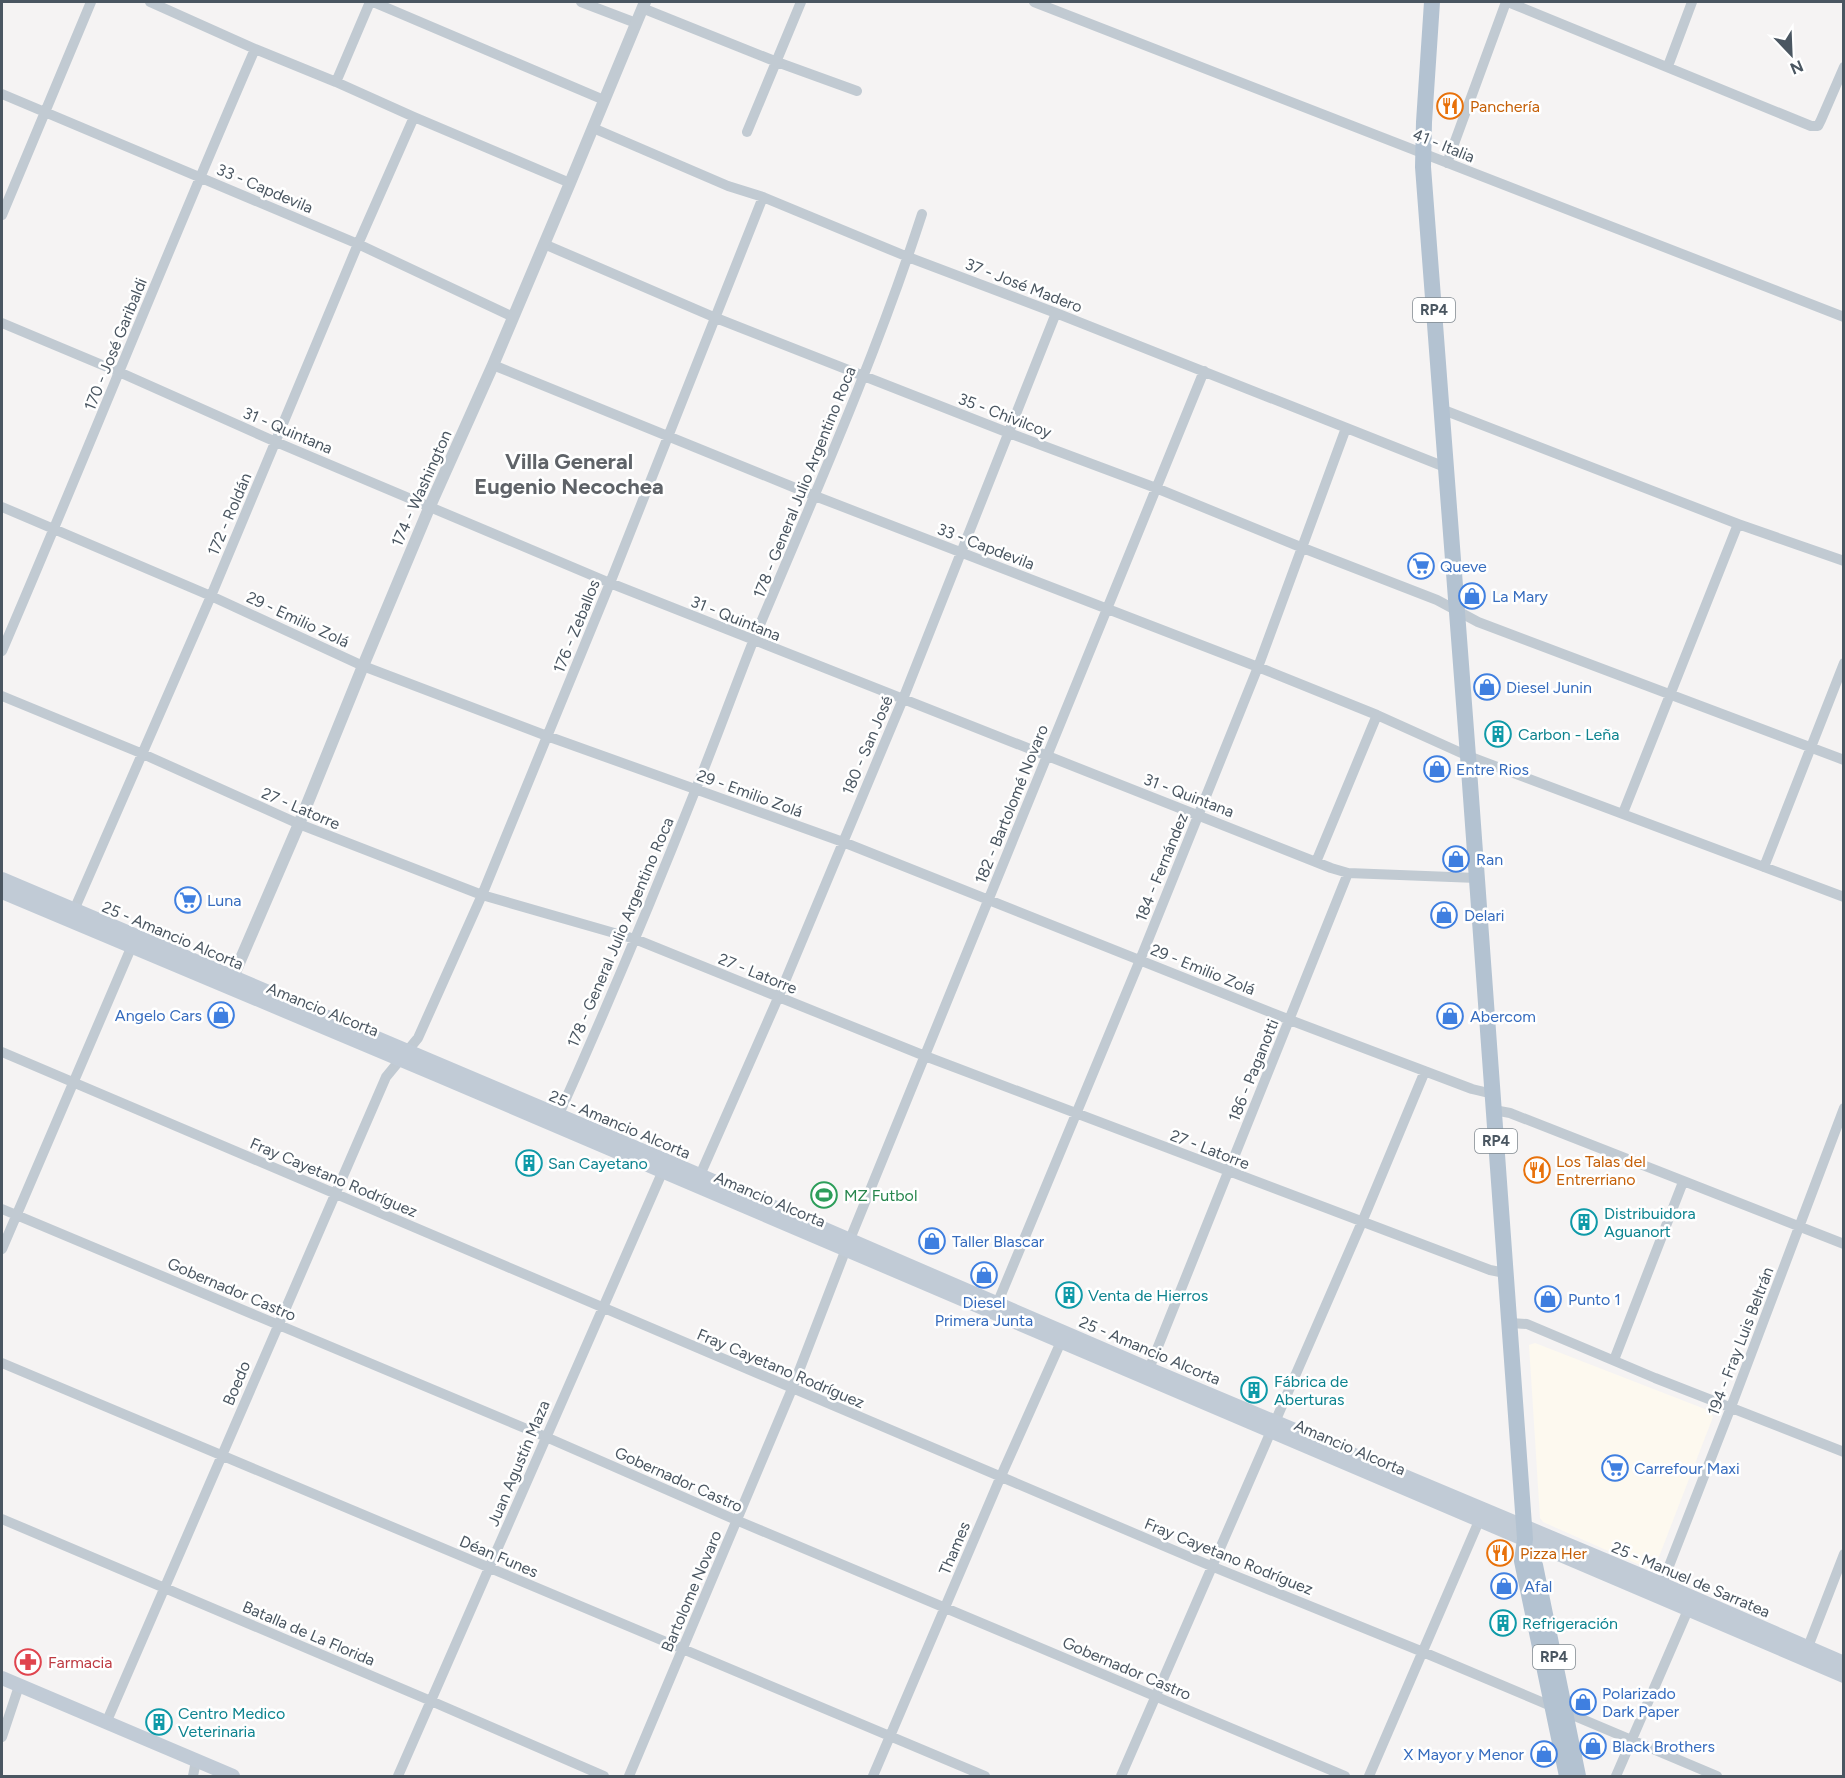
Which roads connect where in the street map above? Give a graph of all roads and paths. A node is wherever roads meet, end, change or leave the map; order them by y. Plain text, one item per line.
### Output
1 (91, 2) edge
2 (150, 2) edge
3 (372, 2) edge
4 (581, 2) edge
5 (801, 2) edge
6 (1034, 2) edge
7 (1432, 2) edge
8 (1507, 2) edge
9 (1692, 2) edge
10 (644, 5) edge
11 (636, 24) junction
12 (255, 49) junction
13 (777, 62) junction
14 (1668, 66) junction
15 (1844, 67) edge
16 (336, 82) junction
17 (857, 91) dead end
18 (2, 94) edge
19 (604, 100) junction
20 (46, 112) junction
21 (414, 117) junction
22 (593, 128) junction
23 (747, 132) dead end
24 (1423, 153) junction
25 (1447, 163) junction
26 (200, 176) junction
27 (570, 183) junction
28 (763, 197) junction
29 (922, 214) dead end
30 (2, 215) edge
31 (358, 244) junction
32 (544, 244) junction
33 (908, 257) junction
34 (1056, 313) junction
35 (513, 317) junction
36 (1844, 317) edge
37 (716, 318) junction
38 (2, 323) edge
39 (494, 365) junction
40 (1204, 371) junction
41 (120, 372) junction
42 (864, 375) junction
43 (1441, 409) junction
44 (1347, 428) junction
45 (1009, 433) junction
46 (669, 435) junction
47 (276, 442) junction
48 (1445, 466) junction
49 (1156, 488) junction
50 (815, 496) junction
51 (430, 506) junction
52 (2, 507) edge
53 (1738, 524) junction
54 (54, 530) junction
55 (1303, 548) junction
56 (962, 553) junction
57 (1844, 561) edge
58 (610, 583) junction
59 (211, 596) junction
60 (1107, 608) junction
61 (1457, 610) junction
62 (754, 641) junction
63 (2, 651) edge
64 (1844, 663) edge
65 (363, 666) junction
66 (1258, 667) junction
67 (1669, 694) junction
68 (2, 696) edge
69 (903, 699) junction
70 (1377, 715) junction
71 (547, 735) junction
72 (1811, 747) junction
73 (143, 754) junction
74 (1047, 756) junction
75 (1468, 756) junction
76 (1844, 760) edge
77 (696, 789) junction
78 (1623, 813) junction
79 (1198, 814) junction
80 (299, 824) junction
81 (843, 842) junction
82 (1316, 862) junction
83 (1764, 867) junction
84 (1348, 873) junction
85 (1477, 878) junction
86 (2, 879) edge
87 (2, 892) edge
88 (482, 895) junction
89 (1844, 897) edge
90 (989, 899) junction
91 (71, 915) junction
92 (635, 939) junction
93 (134, 941) junction
94 (1140, 960) junction
95 (230, 983) junction
96 (778, 998) junction
97 (1290, 1020) junction
98 (2, 1052) edge
99 (405, 1055) junction
100 (925, 1056) junction
101 (1425, 1071) junction
102 (73, 1083) junction
103 (1494, 1102) junction
104 (1844, 1108) edge
105 (1075, 1113) junction
106 (556, 1120) junction
107 (665, 1166) junction
108 (1228, 1172) junction
109 (697, 1180) junction
110 (1683, 1182) junction
111 (334, 1193) junction
112 (2, 1209) edge
113 (16, 1215) junction
114 (1362, 1222) junction
115 (1799, 1227) junction
116 (1844, 1244) edge
117 (848, 1245) junction
118 (2, 1249) edge
119 (1505, 1273) junction
120 (602, 1307) junction
121 (995, 1308) junction
122 (1510, 1323) junction
123 (277, 1325) junction
124 (1064, 1336) junction
125 (1614, 1360) junction
126 (2, 1363) edge
127 (1147, 1374) junction
128 (792, 1389) junction
129 (1731, 1407) junction
130 (1273, 1426) junction
131 (546, 1437) junction
132 (1844, 1452) edge
133 (221, 1455) junction
134 (1001, 1476) junction
135 (2, 1519) edge
136 (736, 1520) junction
137 (1479, 1521) junction
138 (1524, 1533) junction
139 (1844, 1554) edge
140 (1211, 1566) junction
141 (490, 1568) junction
142 (1662, 1584) junction
143 (164, 1588) junction
144 (1690, 1603) junction
145 (945, 1608) junction
146 (682, 1649) junction
147 (1424, 1652) junction
148 (1806, 1654) junction
149 (1844, 1663) edge
150 (1844, 1676) edge
151 (2, 1678) edge
152 (19, 1686) junction
153 (1155, 1696) junction
154 (431, 1701) junction
155 (1558, 1709) junction
156 (106, 1723) junction
157 (2, 1737) edge
158 (890, 1737) junction
159 (1632, 1740) junction
160 (196, 1761) junction
161 (193, 1776) edge
162 (233, 1776) edge
163 (398, 1776) edge
164 (604, 1776) edge
165 (629, 1776) edge
166 (873, 1776) edge
167 (985, 1776) edge
168 (1121, 1776) edge
169 (1345, 1776) edge
170 (1369, 1776) edge
171 (1567, 1776) edge
172 (1578, 1776) edge
173 (1616, 1776) edge
174 (1718, 1776) edge

1 - 20 street
2 - 12 street
3 - 16 street
3 - 19 street
4 - 11 street
5 - 13 street
6 - 24 street, 41 - Italia
7 - 24 main road, RP4
8 - 14 street
8 - 25 street
9 - 14 street
10 - 11 street, 174 - Washington
10 - 13 street
11 - 19 street, 174 - Washington
12 - 16 street
12 - 26 street, 170 - José Garibaldi
13 - 17 street
13 - 23 street
14 - 15 street
16 - 21 street
18 - 20 street, 33 - Capdevila
19 - 22 street, 174 - Washington
20 - 26 street, 33 - Capdevila
20 - 30 street
21 - 27 street
21 - 31 street, 172 - Roldán
22 - 27 street, 174 - Washington
22 - 28 street, 37 - José Madero
24 - 25 street, 41 - Italia
24 - 43 main road, RP4
25 - 36 street, 41 - Italia
26 - 31 street, 33 - Capdevila
26 - 41 street, 170 - José Garibaldi
27 - 32 street, 174 - Washington
28 - 33 street, 37 - José Madero
28 - 37 street, 176 - Zeballos
29 - 33 street, 178 - General Julio Argentino Roca
31 - 35 street, 33 - Capdevila
31 - 47 street, 172 - Roldán
32 - 35 street, 174 - Washington
32 - 37 street, 35 - Chivilcoy
33 - 34 street, 37 - José Madero
33 - 42 street, 178 - General Julio Argentino Roca
34 - 40 street, 37 - José Madero
34 - 45 street, 180 - San José
35 - 39 street, 174 - Washington
37 - 42 street, 35 - Chivilcoy
37 - 46 street, 176 - Zeballos
38 - 41 street, 31 - Quintana
39 - 46 street, 33 - Capdevila
39 - 51 street, 174 - Washington
40 - 44 street, 37 - José Madero
40 - 49 street, 182 - Bartolomé Novaro
41 - 47 street, 31 - Quintana
41 - 54 street, 170 - José Garibaldi
42 - 45 street, 35 - Chivilcoy
42 - 50 street, 178 - General Julio Argentino Roca
43 - 48 main road, RP4
43 - 53 street
44 - 48 street, 37 - José Madero
44 - 55 street, 184 - Fernández
45 - 49 street, 35 - Chivilcoy
45 - 56 street, 180 - San José
46 - 50 street, 33 - Capdevila
46 - 58 street, 176 - Zeballos
47 - 51 street, 31 - Quintana
47 - 59 street, 172 - Roldán
48 - 61 main road, RP4
49 - 55 street, 35 - Chivilcoy
49 - 60 street, 182 - Bartolomé Novaro
50 - 56 street, 33 - Capdevila
50 - 62 street, 178 - General Julio Argentino Roca
51 - 58 street, 31 - Quintana
51 - 65 street, 174 - Washington
52 - 54 street, 29 - Emilio Zolá
53 - 57 street
53 - 67 street
54 - 59 street, 29 - Emilio Zolá
54 - 63 street, 170 - José Garibaldi
55 - 61 street, 35 - Chivilcoy
55 - 66 street, 184 - Fernández
56 - 60 street, 33 - Capdevila
56 - 69 street, 180 - San José
58 - 62 street, 31 - Quintana
58 - 71 street, 176 - Zeballos
59 - 65 street, 29 - Emilio Zolá
59 - 73 street, 172 - Roldán
60 - 66 street, 33 - Capdevila
60 - 74 street, 182 - Bartolomé Novaro
61 - 67 street, 35 - Chivilcoy
61 - 75 main road, RP4
62 - 69 street, 31 - Quintana
62 - 77 street, 178 - General Julio Argentino Roca
64 - 72 street
65 - 71 street, 29 - Emilio Zolá
65 - 80 street, 174 - Washington
66 - 70 street, 33 - Capdevila
66 - 79 street, 184 - Fernández
67 - 72 street, 35 - Chivilcoy
67 - 78 street
68 - 73 street, 27 - Latorre
69 - 74 street, 31 - Quintana
69 - 81 street, 180 - San José
70 - 75 street, 33 - Capdevila
70 - 82 street
71 - 77 street, 29 - Emilio Zolá
71 - 88 street, 176 - Zeballos
72 - 76 street, 35 - Chivilcoy
72 - 83 street
73 - 80 street, 27 - Latorre
73 - 91 street, 172 - Roldán
74 - 79 street, 31 - Quintana
74 - 90 street, 182 - Bartolomé Novaro
75 - 78 street, 33 - Capdevila
75 - 85 main road, RP4
77 - 81 street, 29 - Emilio Zolá
77 - 92 street, 178 - General Julio Argentino Roca
78 - 83 street, 33 - Capdevila
79 - 82 street, 31 - Quintana
79 - 94 street, 184 - Fernández
80 - 88 street, 27 - Latorre
80 - 95 street, 174 - Washington
81 - 90 street, 29 - Emilio Zolá
81 - 96 street, 180 - San José
82 - 84 street, 31 - Quintana
83 - 89 street, 33 - Capdevila
84 - 85 street, 31 - Quintana
84 - 97 street, 186 - Paganotti
85 - 103 main road, RP4
86 - 91 main road
87 - 91 main road, Amancio Alcorta
88 - 92 street, 27 - Latorre
88 - 99 street, 176 - Zeballos
90 - 94 street, 29 - Emilio Zolá
90 - 100 street, 182 - Bartolomé Novaro
91 - 93 main road, Amancio Alcorta
92 - 96 street, 27 - Latorre
92 - 106 street, 178 - General Julio Argentino Roca
93 - 95 main road, Amancio Alcorta
93 - 102 street
94 - 97 street, 29 - Emilio Zolá
94 - 105 street, 184 - Fernández
95 - 99 main road, Amancio Alcorta
96 - 100 street, 27 - Latorre
96 - 109 street, 180 - San José
97 - 101 street, 29 - Emilio Zolá
97 - 108 street, 186 - Paganotti
98 - 102 street, Fray Cayetano Rodríguez
99 - 106 main road, Amancio Alcorta
99 - 111 street, Boedo
100 - 105 street, 27 - Latorre
100 - 117 street, 182 - Bartolomé Novaro
101 - 103 street, 29 - Emilio Zolá
101 - 114 street
102 - 111 street, Fray Cayetano Rodríguez
102 - 113 street
103 - 110 street, 29 - Emilio Zolá
103 - 119 main road, RP4
104 - 115 street, 194 - Fray Luis Beltrán
105 - 108 street, 27 - Latorre
105 - 121 street, 184 - Fernández
106 - 107 main road, Amancio Alcorta
107 - 109 main road, Amancio Alcorta
107 - 120 street, Juan Agustín Maza
108 - 114 street, 27 - Latorre
108 - 127 street, 186 - Paganotti
109 - 117 main road, 25 - Amancio Alcorta
110 - 115 street, 29 - Emilio Zolá
110 - 125 street
111 - 120 street, Fray Cayetano Rodríguez
111 - 123 street, Boedo
112 - 113 street, Gobernador Castro
113 - 118 street
113 - 123 street, Gobernador Castro
114 - 119 street, 27 - Latorre
114 - 130 street
115 - 116 street, 29 - Emilio Zolá
115 - 129 street, 194 - Fray Luis Beltrán
117 - 121 main road, 25 - Amancio Alcorta
117 - 128 street, Bartolome Novaro
119 - 122 main road, RP4
120 - 128 street, Fray Cayetano Rodríguez
120 - 131 street, Juan Agustín Maza
121 - 124 main road, 25 - Amancio Alcorta
122 - 125 street
122 - 138 main road, RP4
123 - 131 street, Gobernador Castro
123 - 133 street, Boedo
124 - 127 main road, 25 - Amancio Alcorta
124 - 134 street, Thames
125 - 129 street
126 - 133 street, Déan Funes
127 - 130 main road, 25 - Amancio Alcorta
128 - 134 street, Fray Cayetano Rodríguez
128 - 136 street, Bartolome Novaro
129 - 132 street
129 - 142 street, 194 - Fray Luis Beltrán
130 - 137 main road, Amancio Alcorta
130 - 138 main road, 25 - Amancio Alcorta
130 - 140 street
131 - 136 street, Gobernador Castro
131 - 141 street, Juan Agustín Maza
133 - 141 street, Déan Funes
133 - 143 street, Boedo
134 - 140 street, Fray Cayetano Rodríguez
134 - 145 street, Thames
135 - 143 street, Batalla de La Florida
136 - 145 street, Gobernador Castro
136 - 146 street, Bartolome Novaro
137 - 138 main road, Amancio Alcorta
137 - 147 street
138 - 142 main road, 25 - Manuel de Sarratea
138 - 144 main road
138 - 155 main road, RP4
139 - 148 street
140 - 147 street, Fray Cayetano Rodríguez
140 - 153 street
141 - 146 street, Déan Funes
141 - 154 street, Juan Agustín Maza
142 - 144 main road, 25 - Manuel de Sarratea
143 - 154 street, Batalla de La Florida
143 - 156 street, Boedo
144 - 148 main road
144 - 159 street
145 - 153 street, Gobernador Castro
145 - 158 street, Thames
146 - 158 street, Déan Funes
146 - 165 street, Bartolome Novaro
147 - 155 street, Fray Cayetano Rodríguez
147 - 170 street
148 - 149 main road
148 - 150 main road
151 - 152 main road
152 - 156 main road
152 - 157 street
153 - 168 street
153 - 169 street, Gobernador Castro
154 - 163 street, Juan Agustín Maza
154 - 164 street, Batalla de La Florida
155 - 159 street, Fray Cayetano Rodríguez
155 - 171 main road, RP4
155 - 172 main road, RP4
156 - 160 main road
158 - 166 street, Thames
158 - 167 street, Déan Funes
159 - 173 street
159 - 174 street, Fray Cayetano Rodríguez
160 - 161 street
160 - 162 main road

